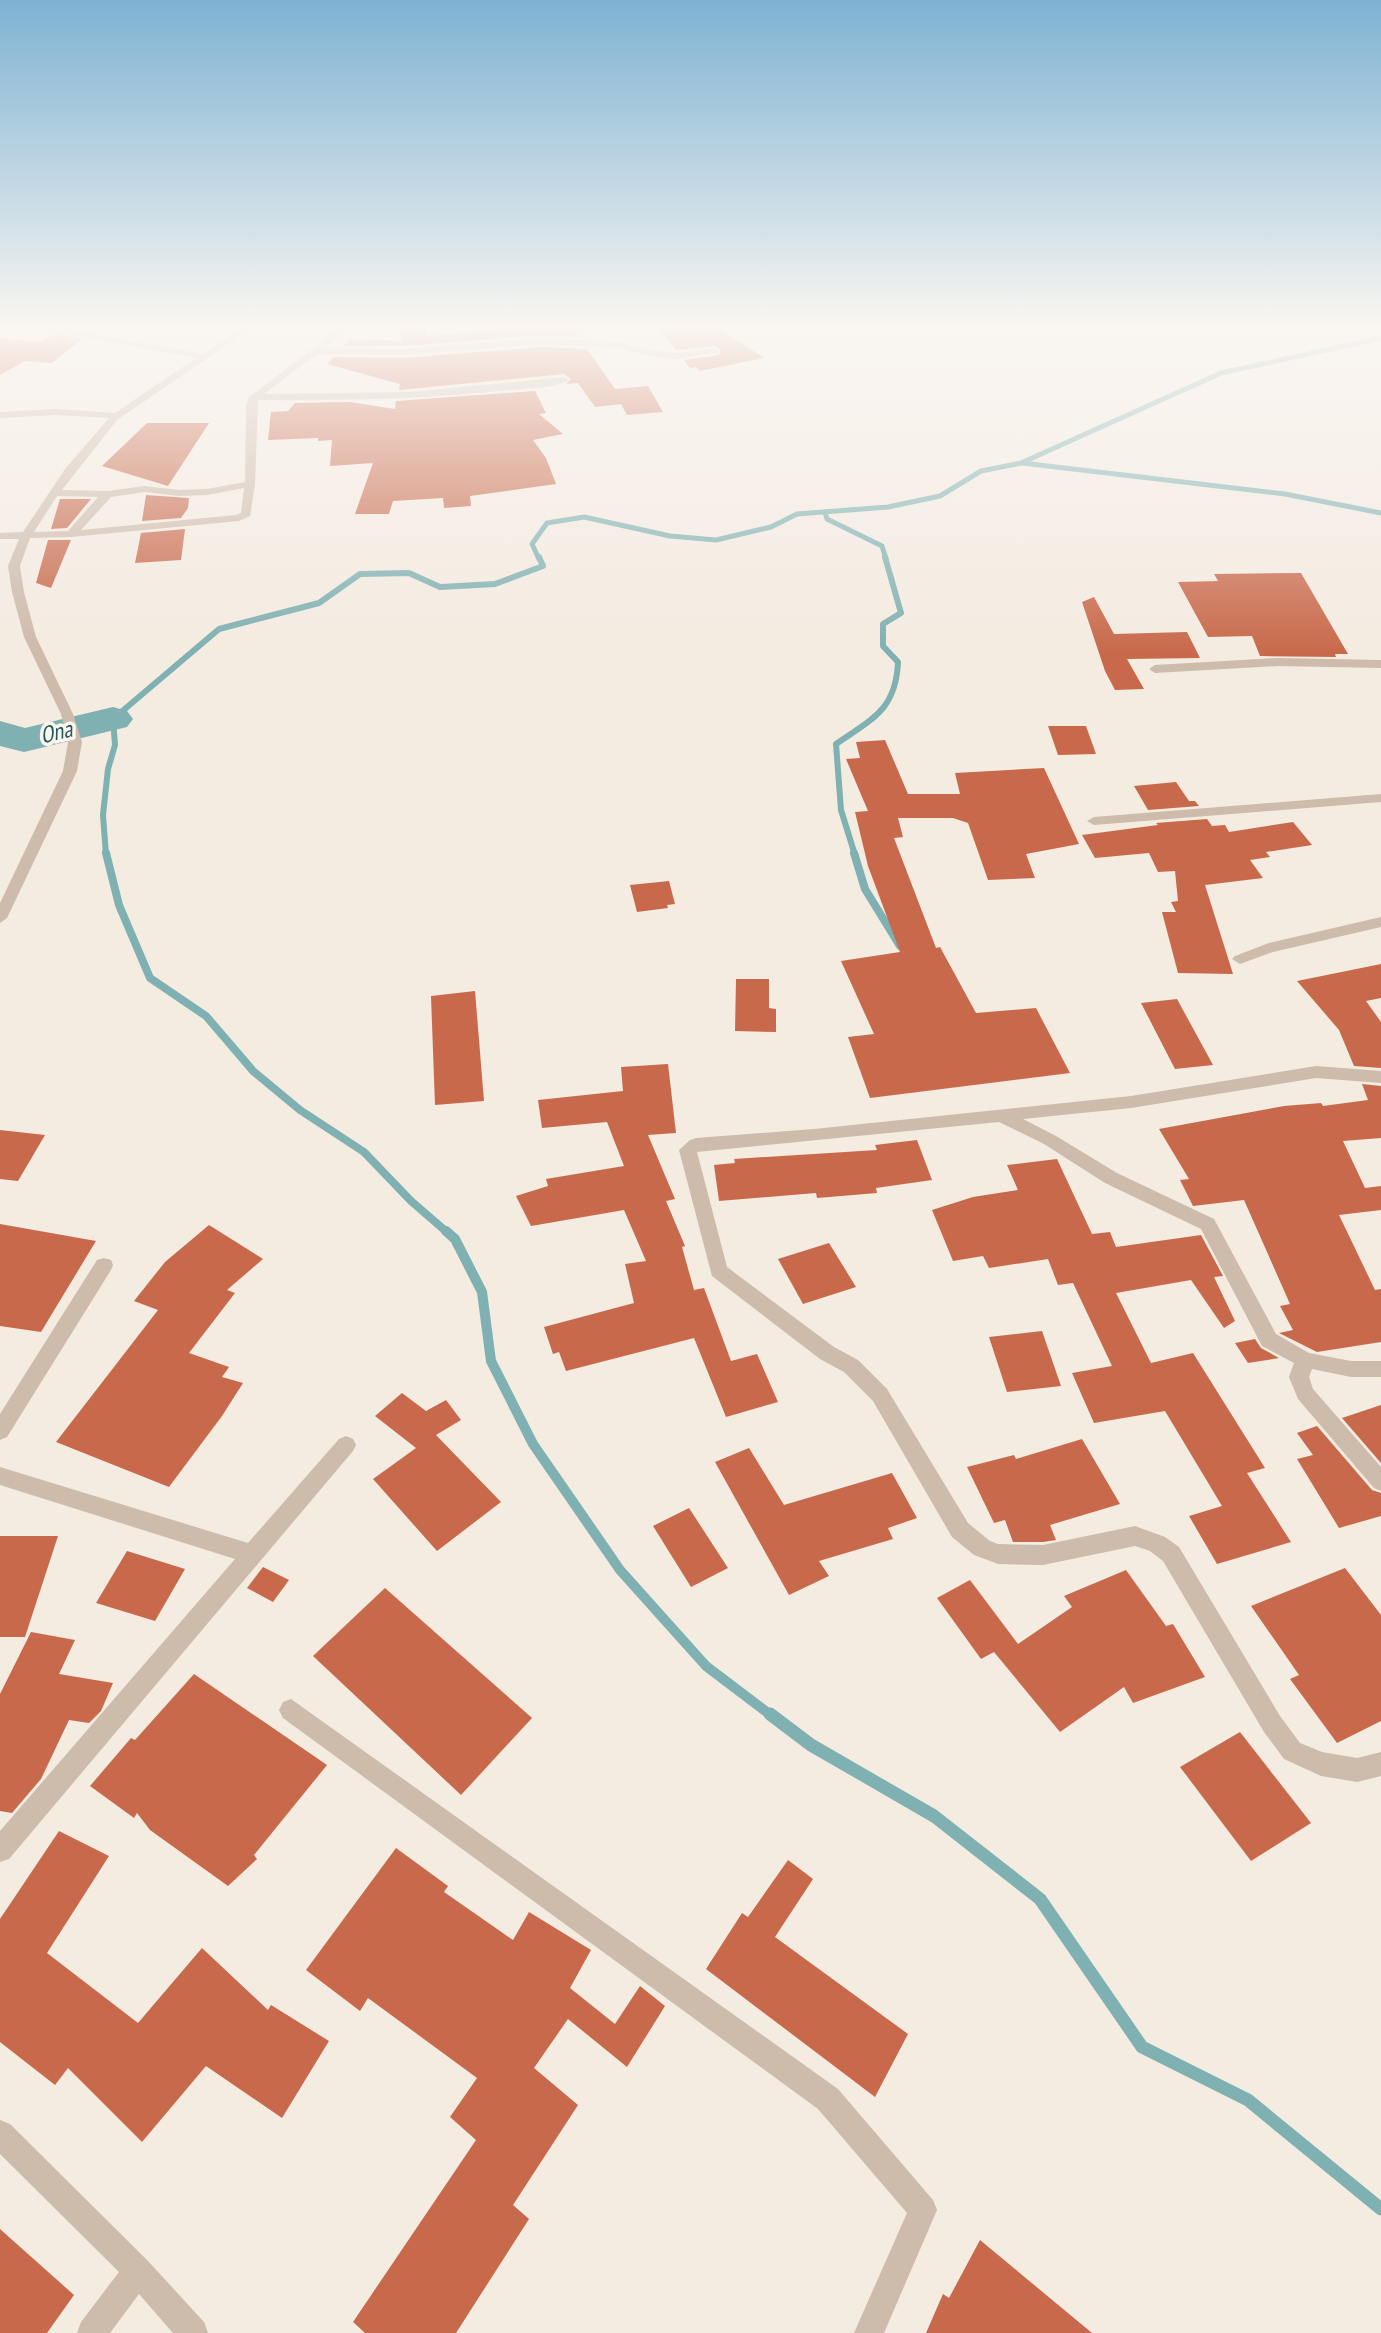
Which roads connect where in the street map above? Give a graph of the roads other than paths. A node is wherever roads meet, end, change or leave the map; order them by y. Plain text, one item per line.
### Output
1 (97, 436) edge
2 (251, 436) edge
3 (250, 484) junction
4 (53, 493) junction
5 (108, 494) junction
6 (71, 534) junction
7 (0, 536) edge
8 (25, 537) junction
9 (1381, 664) edge
10 (1155, 668) dead end
11 (1381, 798) edge
12 (1094, 821) dead end
13 (0, 918) edge
14 (1381, 922) edge
15 (1240, 959) dead end
16 (1381, 1077) edge
17 (1002, 1116) junction
18 (104, 1265) dead end
19 (1305, 1360) junction
20 (1381, 1369) edge
21 (0, 1432) edge
22 (346, 1445) dead end
23 (0, 1476) edge
24 (1381, 1482) edge
25 (251, 1554) junction
26 (291, 1710) dead end
27 (1381, 1764) edge
28 (0, 1850) edge
29 (0, 2134) edge
30 (138, 2271) junction
31 (92, 2333) edge
32 (193, 2333) edge
33 (869, 2333) edge

1 - 4 street
2 - 3 street
3 - 5 street
3 - 6 street
4 - 5 street
4 - 8 street
5 - 6 street
6 - 8 street
7 - 8 street
8 - 13 street
9 - 10 street
11 - 12 street
14 - 15 street
16 - 17 street
17 - 19 street
17 - 27 street
18 - 21 street
19 - 20 street
19 - 24 street
22 - 25 street
23 - 25 street
25 - 28 street
26 - 33 street
29 - 30 street
30 - 31 street
30 - 32 street

